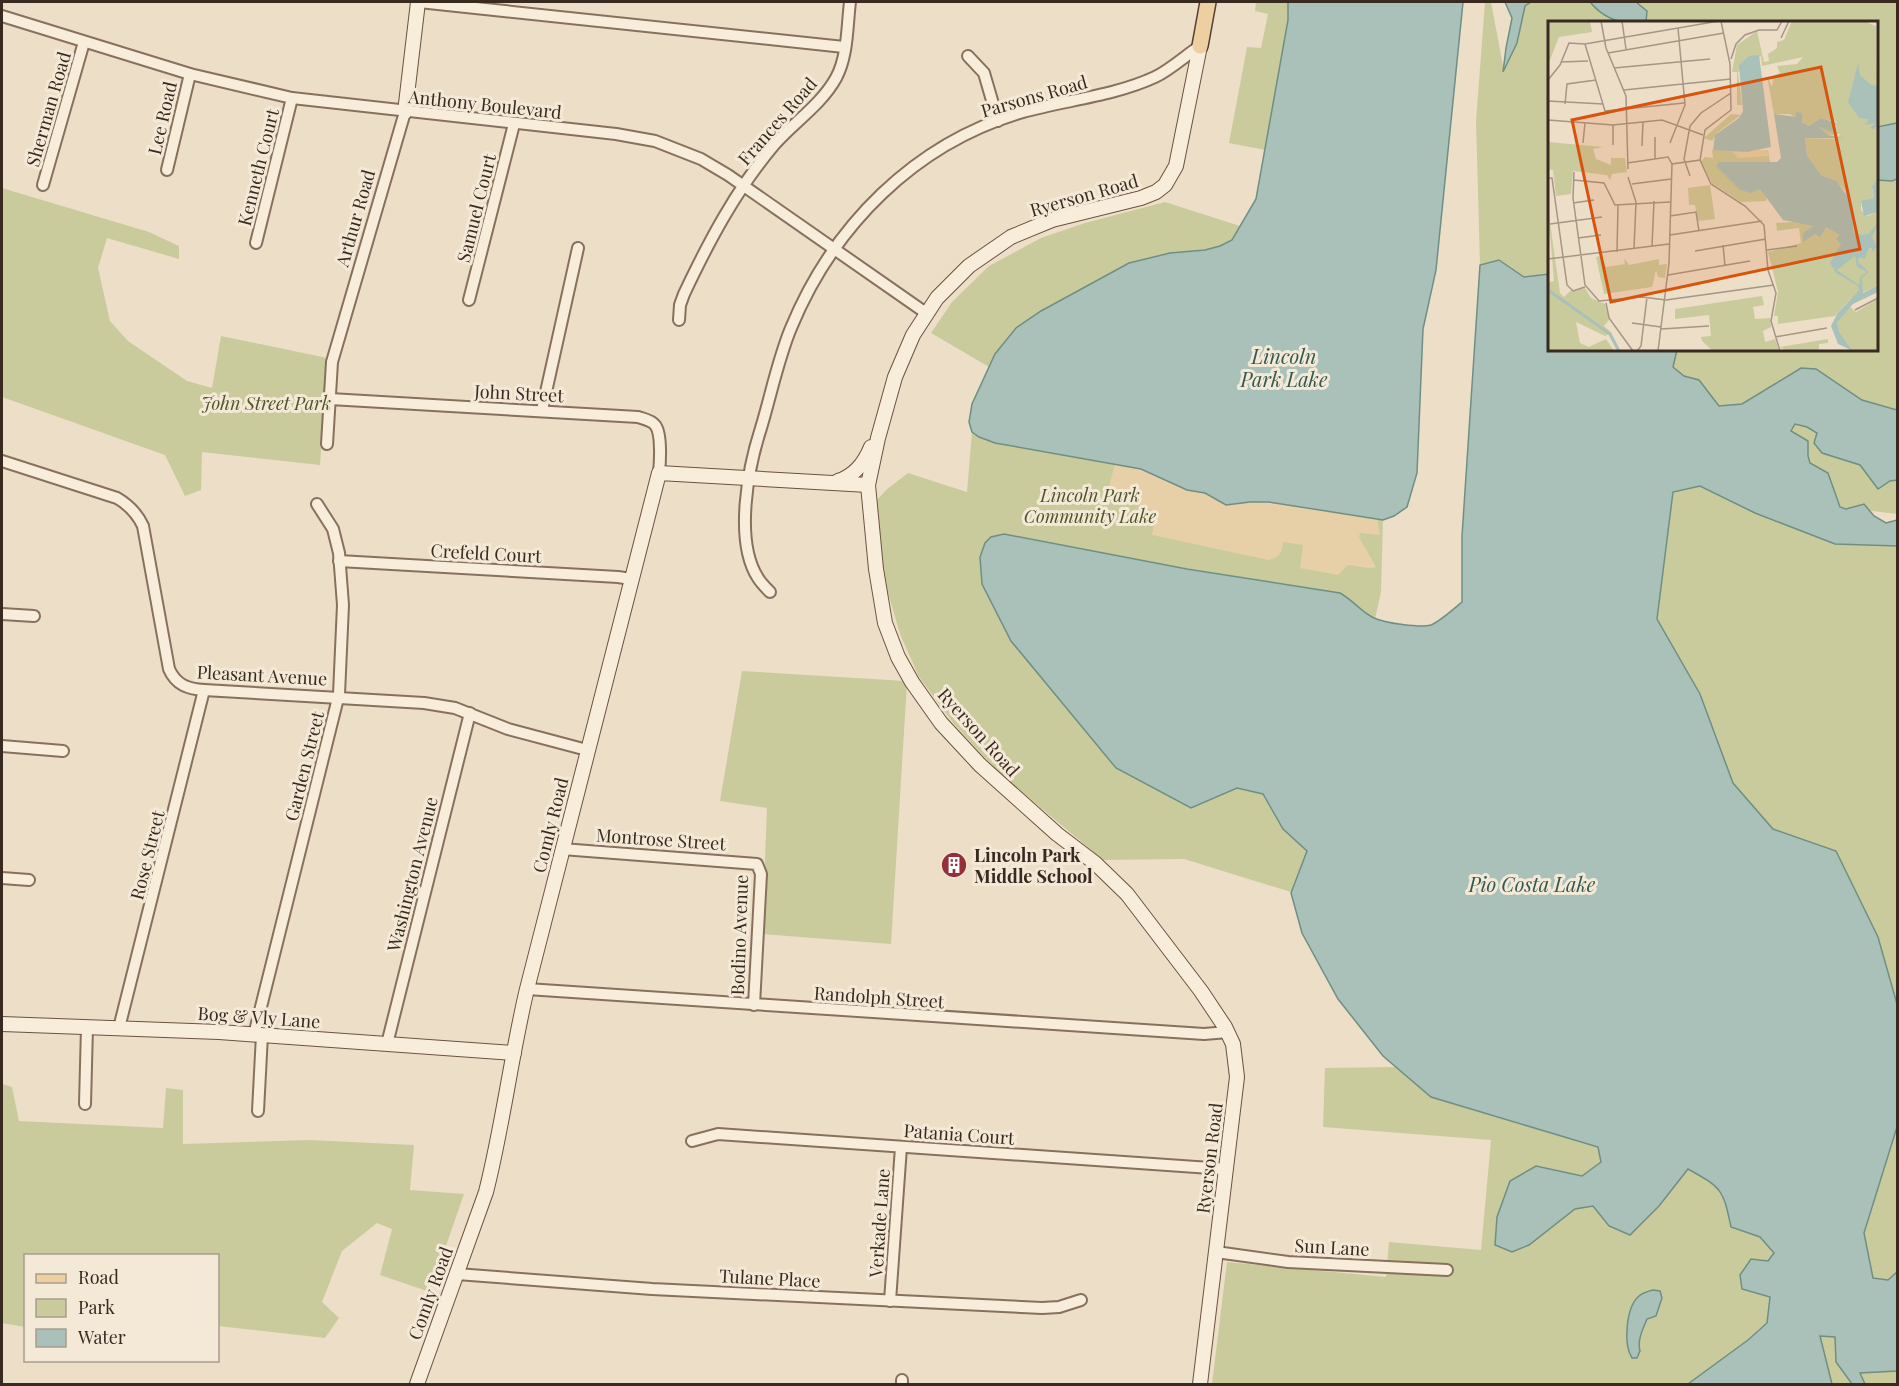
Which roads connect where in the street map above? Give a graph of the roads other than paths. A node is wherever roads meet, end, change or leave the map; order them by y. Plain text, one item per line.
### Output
1 (418, 2) edge
2 (850, 2) edge
3 (1208, 2) edge
4 (2, 16) edge
5 (84, 42) junction
6 (1200, 46) junction
7 (844, 47) junction
8 (968, 56) dead end
9 (190, 74) junction
10 (292, 98) junction
11 (405, 112) junction
12 (998, 121) junction
13 (514, 124) junction
14 (167, 170) dead end
15 (43, 185) dead end
16 (743, 186) junction
17 (256, 243) dead end
18 (578, 248) dead end
19 (833, 249) junction
20 (469, 300) dead end
21 (926, 313) junction
22 (679, 320) dead end
23 (330, 399) junction
24 (542, 410) junction
25 (884, 414) junction
26 (327, 444) dead end
27 (2, 461) edge
28 (659, 473) junction
29 (750, 478) junction
30 (835, 482) junction
31 (868, 485) junction
32 (317, 504) dead end
33 (339, 561) junction
34 (631, 579) junction
35 (770, 592) dead end
36 (2, 614) edge
37 (34, 616) dead end
38 (204, 690) junction
39 (338, 696) junction
40 (470, 713) junction
41 (2, 746) edge
42 (587, 750) junction
43 (63, 751) dead end
44 (562, 849) junction
45 (758, 865) joint
46 (2, 878) edge
47 (29, 880) dead end
48 (527, 989) junction
49 (754, 1005) junction
50 (2, 1024) edge
51 (87, 1027) junction
52 (119, 1028) junction
53 (1228, 1032) junction
54 (258, 1035) junction
55 (387, 1044) junction
56 (514, 1053) junction
57 (85, 1104) dead end
58 (258, 1111) dead end
59 (692, 1141) dead end
60 (902, 1147) junction
61 (1225, 1168) junction
62 (1216, 1252) junction
63 (1447, 1270) dead end
64 (456, 1274) junction
65 (1081, 1300) dead end
66 (890, 1301) junction
67 (417, 1384) edge
68 (1200, 1384) edge

1 - 7 street
1 - 11 main road, Arthur Road
2 - 7 street, Frances Road
3 - 6 main road
4 - 5 street, Anthony Boulevard
5 - 9 street, Anthony Boulevard
5 - 15 street, Sherman Road
6 - 12 street, Parsons Road
6 - 21 main road, Ryerson Road
7 - 16 street, Frances Road
8 - 12 street
9 - 10 street, Anthony Boulevard
9 - 14 street, Lee Road
10 - 11 street, Anthony Boulevard
10 - 17 street, Kenneth Court
11 - 13 street, Anthony Boulevard
11 - 23 street, Arthur Road
12 - 19 street, Parsons Road
13 - 16 street, Anthony Boulevard
13 - 20 street, Samuel Court
16 - 19 street, Anthony Boulevard
16 - 22 street, Frances Road
18 - 24 street
19 - 21 street, Anthony Boulevard
19 - 29 street, Parsons Road
21 - 25 main road, Ryerson Road
23 - 24 street, John Street
23 - 26 street, Arthur Road
24 - 28 street, John Street
25 - 30 main road
25 - 31 main road, Ryerson Road
27 - 38 street, Pleasant Avenue
28 - 29 main road
28 - 34 main road, Comly Road
29 - 30 main road
29 - 35 street, Parsons Road
30 - 31 main road
31 - 53 main road, Ryerson Road
32 - 33 street, Garden Street
33 - 34 street, Crefeld Court
33 - 39 street, Garden Street
34 - 42 main road, Comly Road
36 - 37 street
38 - 39 street, Pleasant Avenue
38 - 52 street, Rose Street
39 - 40 street, Pleasant Avenue
39 - 54 street, Garden Street
40 - 42 street, Pleasant Avenue
40 - 55 street, Washington Avenue
41 - 43 street
42 - 44 main road, Comly Road
44 - 45 street, Montrose Street
44 - 48 main road, Comly Road
45 - 49 street, Bodino Avenue
46 - 47 street
48 - 49 street, Randolph Street
48 - 56 main road, Comly Road
49 - 53 street, Randolph Street
50 - 51 main road, Bog & Vly Lane
51 - 52 main road, Bog & Vly Lane
51 - 57 street
52 - 54 main road, Bog & Vly Lane
53 - 61 main road, Ryerson Road
54 - 55 main road, Bog & Vly Lane
54 - 58 street, Garden Street
55 - 56 main road, Bog & Vly Lane
56 - 64 main road, Comly Road
59 - 60 street, Patania Court
60 - 61 street, Patania Court
60 - 66 street, Verkade Lane
61 - 62 main road, Ryerson Road
62 - 63 street, Sun Lane
62 - 68 main road, Ryerson Road
64 - 66 street, Tulane Place
64 - 67 main road, Comly Road
65 - 66 street, Tulane Place

